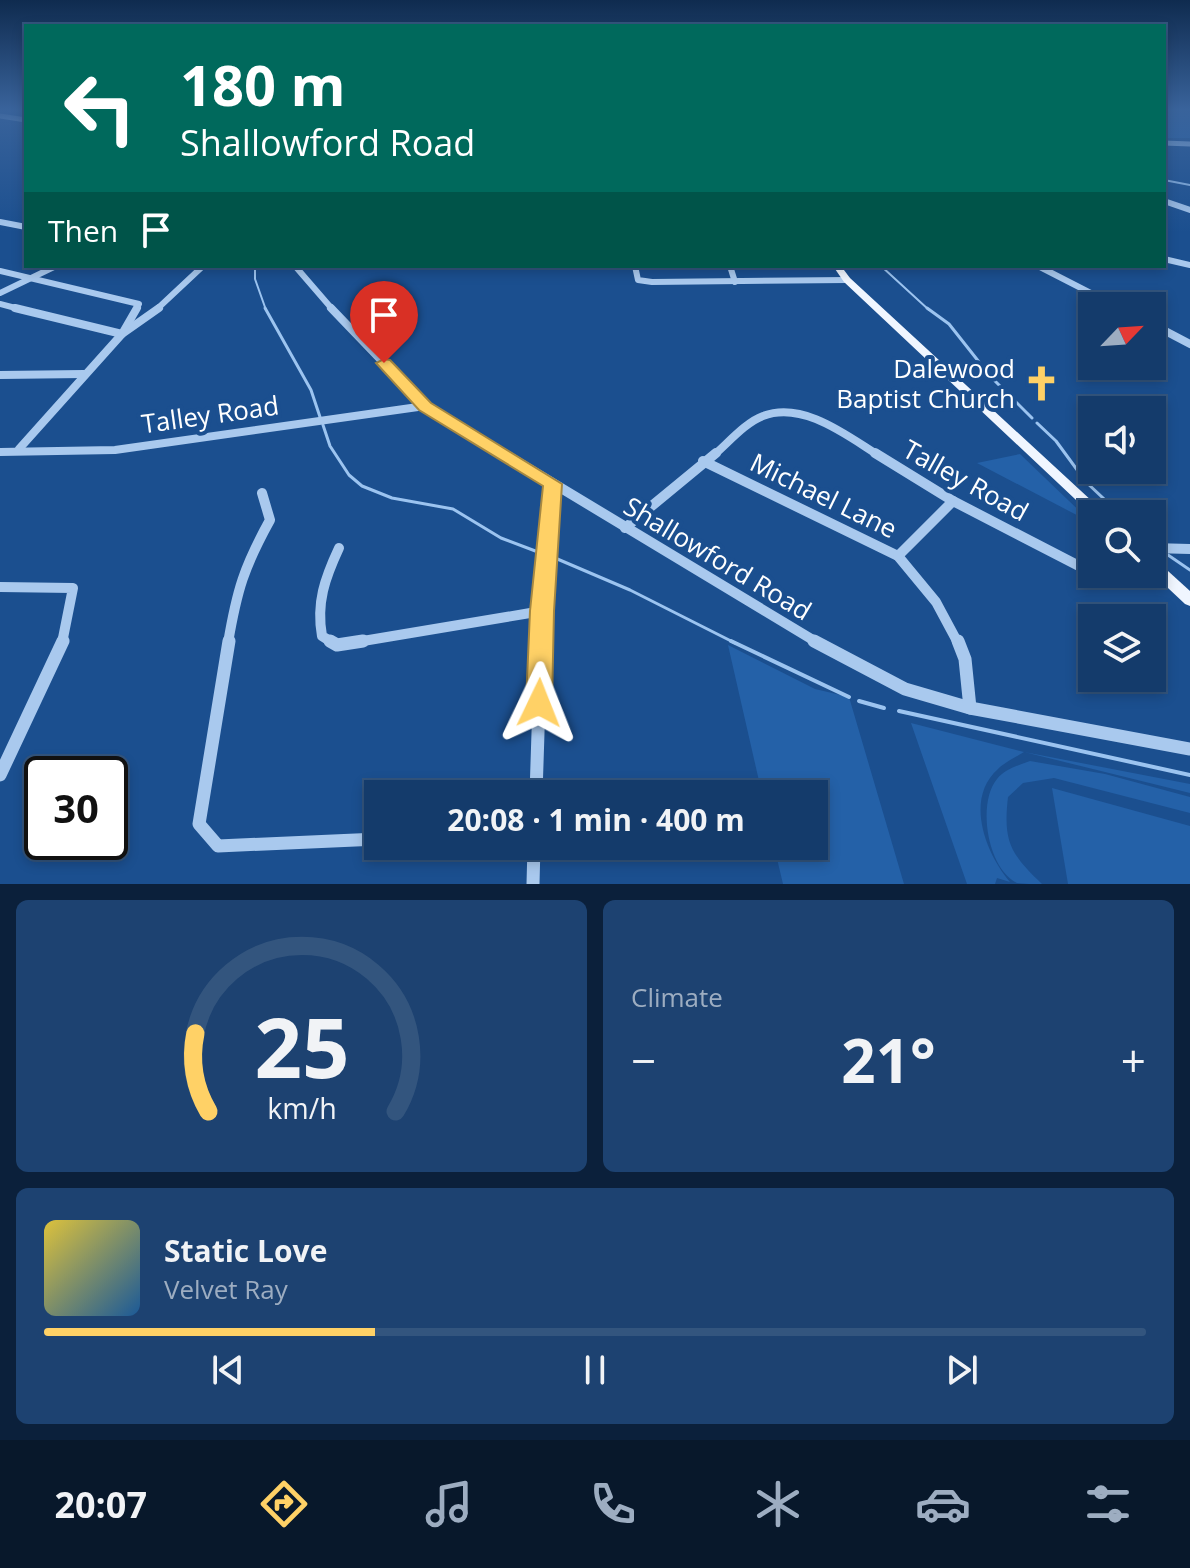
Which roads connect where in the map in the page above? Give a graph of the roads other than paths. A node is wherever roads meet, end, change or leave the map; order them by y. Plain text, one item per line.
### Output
1 (1166, 202) edge
2 (1190, 210) edge
3 (0, 222) edge
4 (24, 227) edge
5 (1166, 259) edge
6 (1190, 265) edge
7 (52, 268) edge
8 (201, 268) edge
9 (296, 268) edge
10 (635, 268) edge
11 (731, 268) edge
12 (838, 268) edge
13 (1042, 268) edge
14 (0, 271) edge
15 (31, 279) junction
16 (847, 280) junction
17 (735, 282) junction
18 (1089, 292) edge
19 (0, 293) edge
20 (0, 304) edge
21 (1166, 331) edge
22 (122, 334) junction
23 (1190, 344) edge
24 (84, 374) junction
25 (0, 375) edge
26 (425, 406) junction
27 (19, 449) junction
28 (0, 452) edge
29 (703, 461) junction
30 (553, 484) junction
31 (262, 493) dead end
32 (1084, 500) edge
33 (953, 501) junction
34 (625, 528) junction
35 (339, 548) dead end
36 (1166, 548) edge
37 (1190, 549) edge
38 (898, 556) junction
39 (1078, 565) edge
40 (1166, 578) edge
41 (0, 587) edge
42 (1190, 600) edge
43 (542, 611) junction
44 (970, 708) junction
45 (1190, 749) edge
46 (0, 775) edge
47 (536, 780) edge
48 (364, 840) edge
49 (534, 860) edge
50 (533, 884) edge

1 - 2 street
3 - 4 street
5 - 6 street
7 - 15 street
8 - 22 street
9 - 26 street, Shallowford Road
10 - 17 street
11 - 17 street
12 - 16 main road
13 - 18 street
14 - 15 street
15 - 19 street
15 - 22 street
16 - 17 street
16 - 32 main road
20 - 22 street
21 - 23 street
22 - 24 street
24 - 25 street
24 - 27 street
26 - 27 street, Talley Road
26 - 30 street, Shallowford Road
27 - 28 street, Talley Road
29 - 33 street, Talley Road
29 - 34 street, Talley Road
29 - 38 street, Michael Lane
30 - 34 street, Shallowford Road
30 - 43 street
31 - 48 street
33 - 38 street
33 - 39 street, Talley Road
34 - 44 street, Shallowford Road
35 - 43 street
36 - 37 street
38 - 44 street, Michael Lane
40 - 42 main road
41 - 46 street
43 - 47 street
44 - 45 street, Shallowford Road
49 - 50 street

